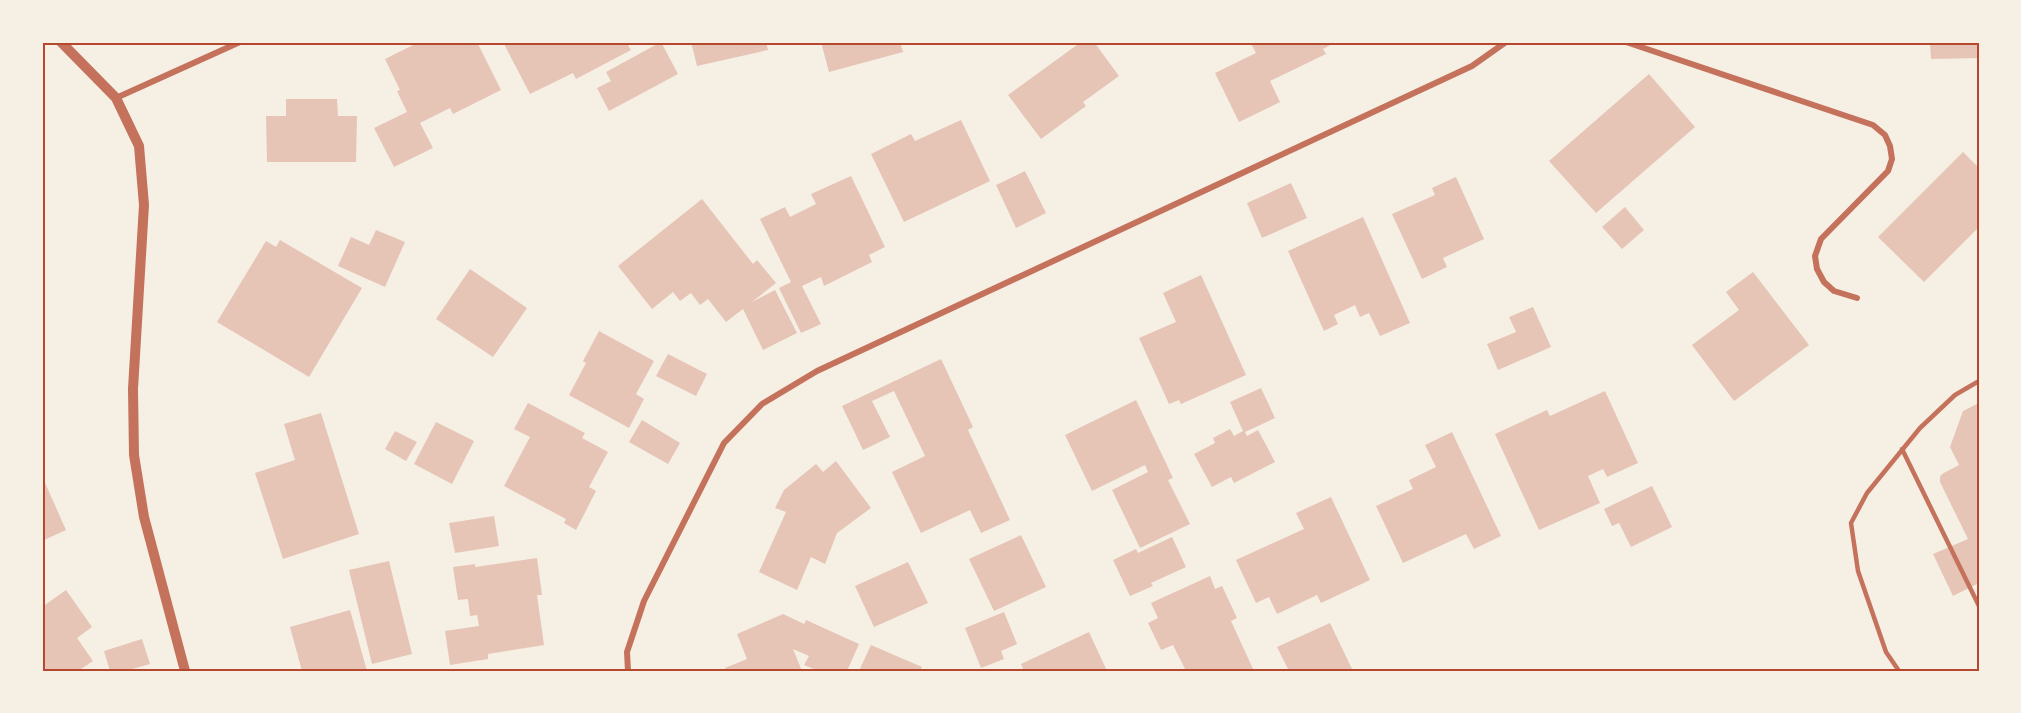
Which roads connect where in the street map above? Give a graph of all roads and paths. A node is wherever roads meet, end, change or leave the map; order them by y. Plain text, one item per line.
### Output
1 (61, 42) edge
2 (240, 42) edge
3 (1506, 42) edge
4 (1626, 42) edge
5 (116, 98) junction
6 (1857, 298) dead end
7 (1979, 381) edge
8 (1902, 449) junction
9 (1979, 606) edge
10 (185, 671) edge
11 (628, 671) edge
12 (1899, 671) edge

1 - 5 street
2 - 5 street
3 - 11 street
4 - 6 street
5 - 10 street
7 - 8 lane
8 - 9 lane
8 - 12 lane

